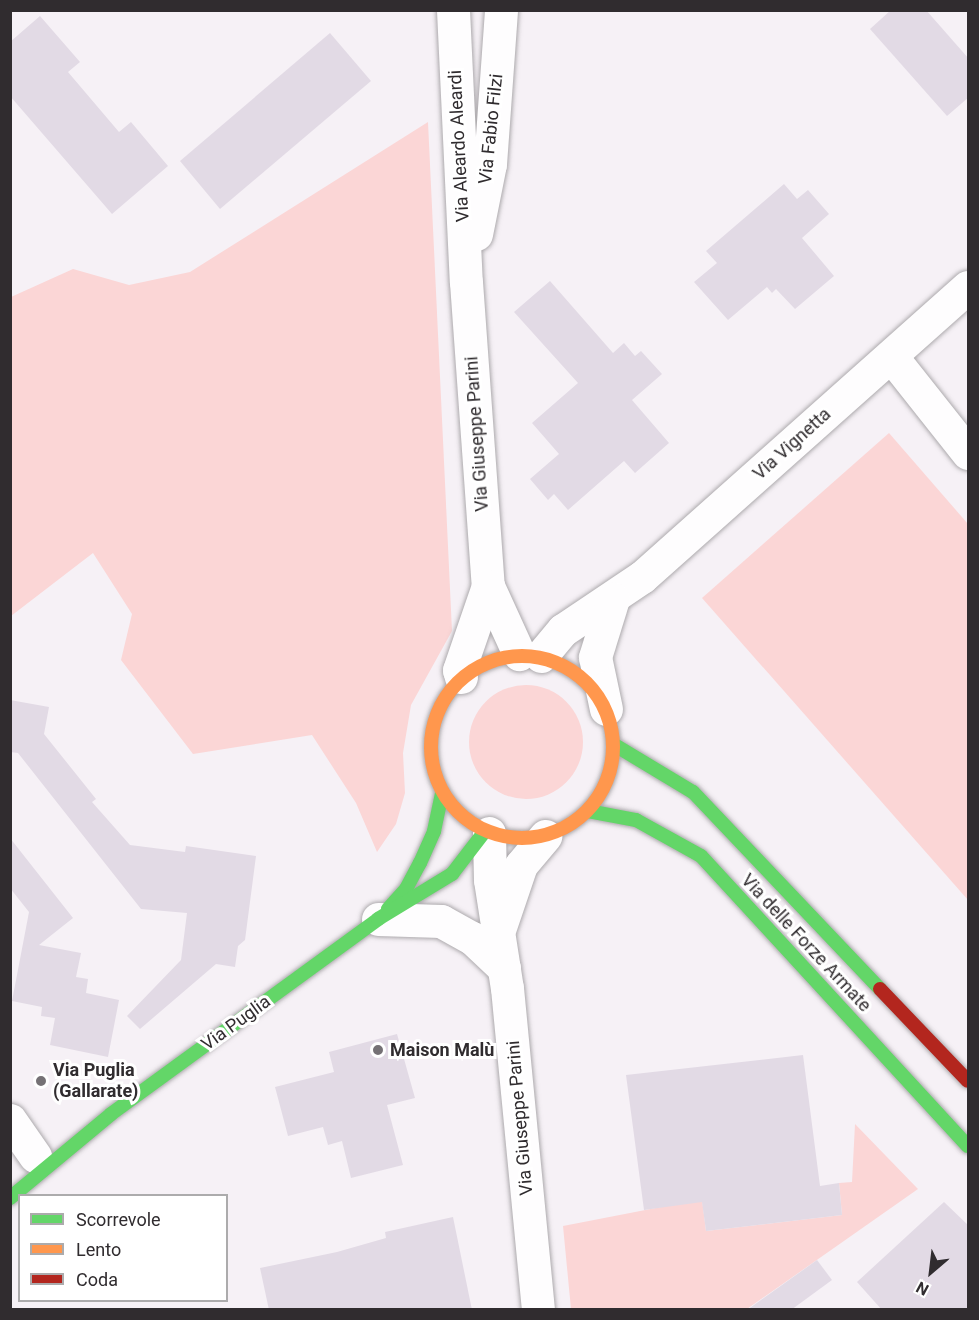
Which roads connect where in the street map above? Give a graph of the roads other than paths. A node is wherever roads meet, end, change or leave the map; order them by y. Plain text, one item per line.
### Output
1 (453, 10) edge
2 (501, 10) edge
3 (466, 282) junction
4 (969, 287) edge
5 (891, 356) junction
6 (969, 453) edge
7 (493, 596) junction
8 (613, 599) junction
9 (562, 630) junction
10 (530, 655) junction
11 (461, 677) junction
12 (606, 709) junction
13 (613, 744) junction
14 (442, 793) junction
15 (588, 811) junction
16 (487, 832) junction
17 (545, 836) junction
18 (378, 919) junction
19 (500, 927) junction
20 (504, 968) junction
21 (969, 1081) edge
22 (10, 1120) edge
23 (94, 1127) junction
24 (969, 1146) edge
25 (31, 1159) joint
26 (10, 1198) edge
27 (538, 1310) edge

1 - 3 street, Via Aleardo Aleardi
2 - 3 street, Via Fabio Filzi
3 - 7 street, Via Giuseppe Parini
4 - 5 street, Via Vignetta
5 - 6 street
5 - 8 street, Via Vignetta
7 - 9 street
7 - 10 street, Via Giuseppe Parini
7 - 11 street, Via Giuseppe Parini
8 - 9 street, Via Vignetta
8 - 12 street
9 - 10 street, Via Vignetta
10 - 11 street
10 - 12 street
11 - 14 street
12 - 13 street
13 - 15 street
13 - 21 street, Via delle Forze Armate
14 - 16 street
14 - 18 street, Via Puglia
15 - 17 street
15 - 24 street, Via delle Forze Armate
16 - 17 street
16 - 18 street, Via Puglia
16 - 19 street, Via Giuseppe Parini
17 - 19 street, Via Giuseppe Parini
18 - 20 street
18 - 23 street, Via Puglia
19 - 20 street, Via Giuseppe Parini
20 - 27 street, Via Giuseppe Parini
22 - 25 street, Via Puglia
23 - 25 street, Via Puglia
23 - 26 street, Via Puglia

